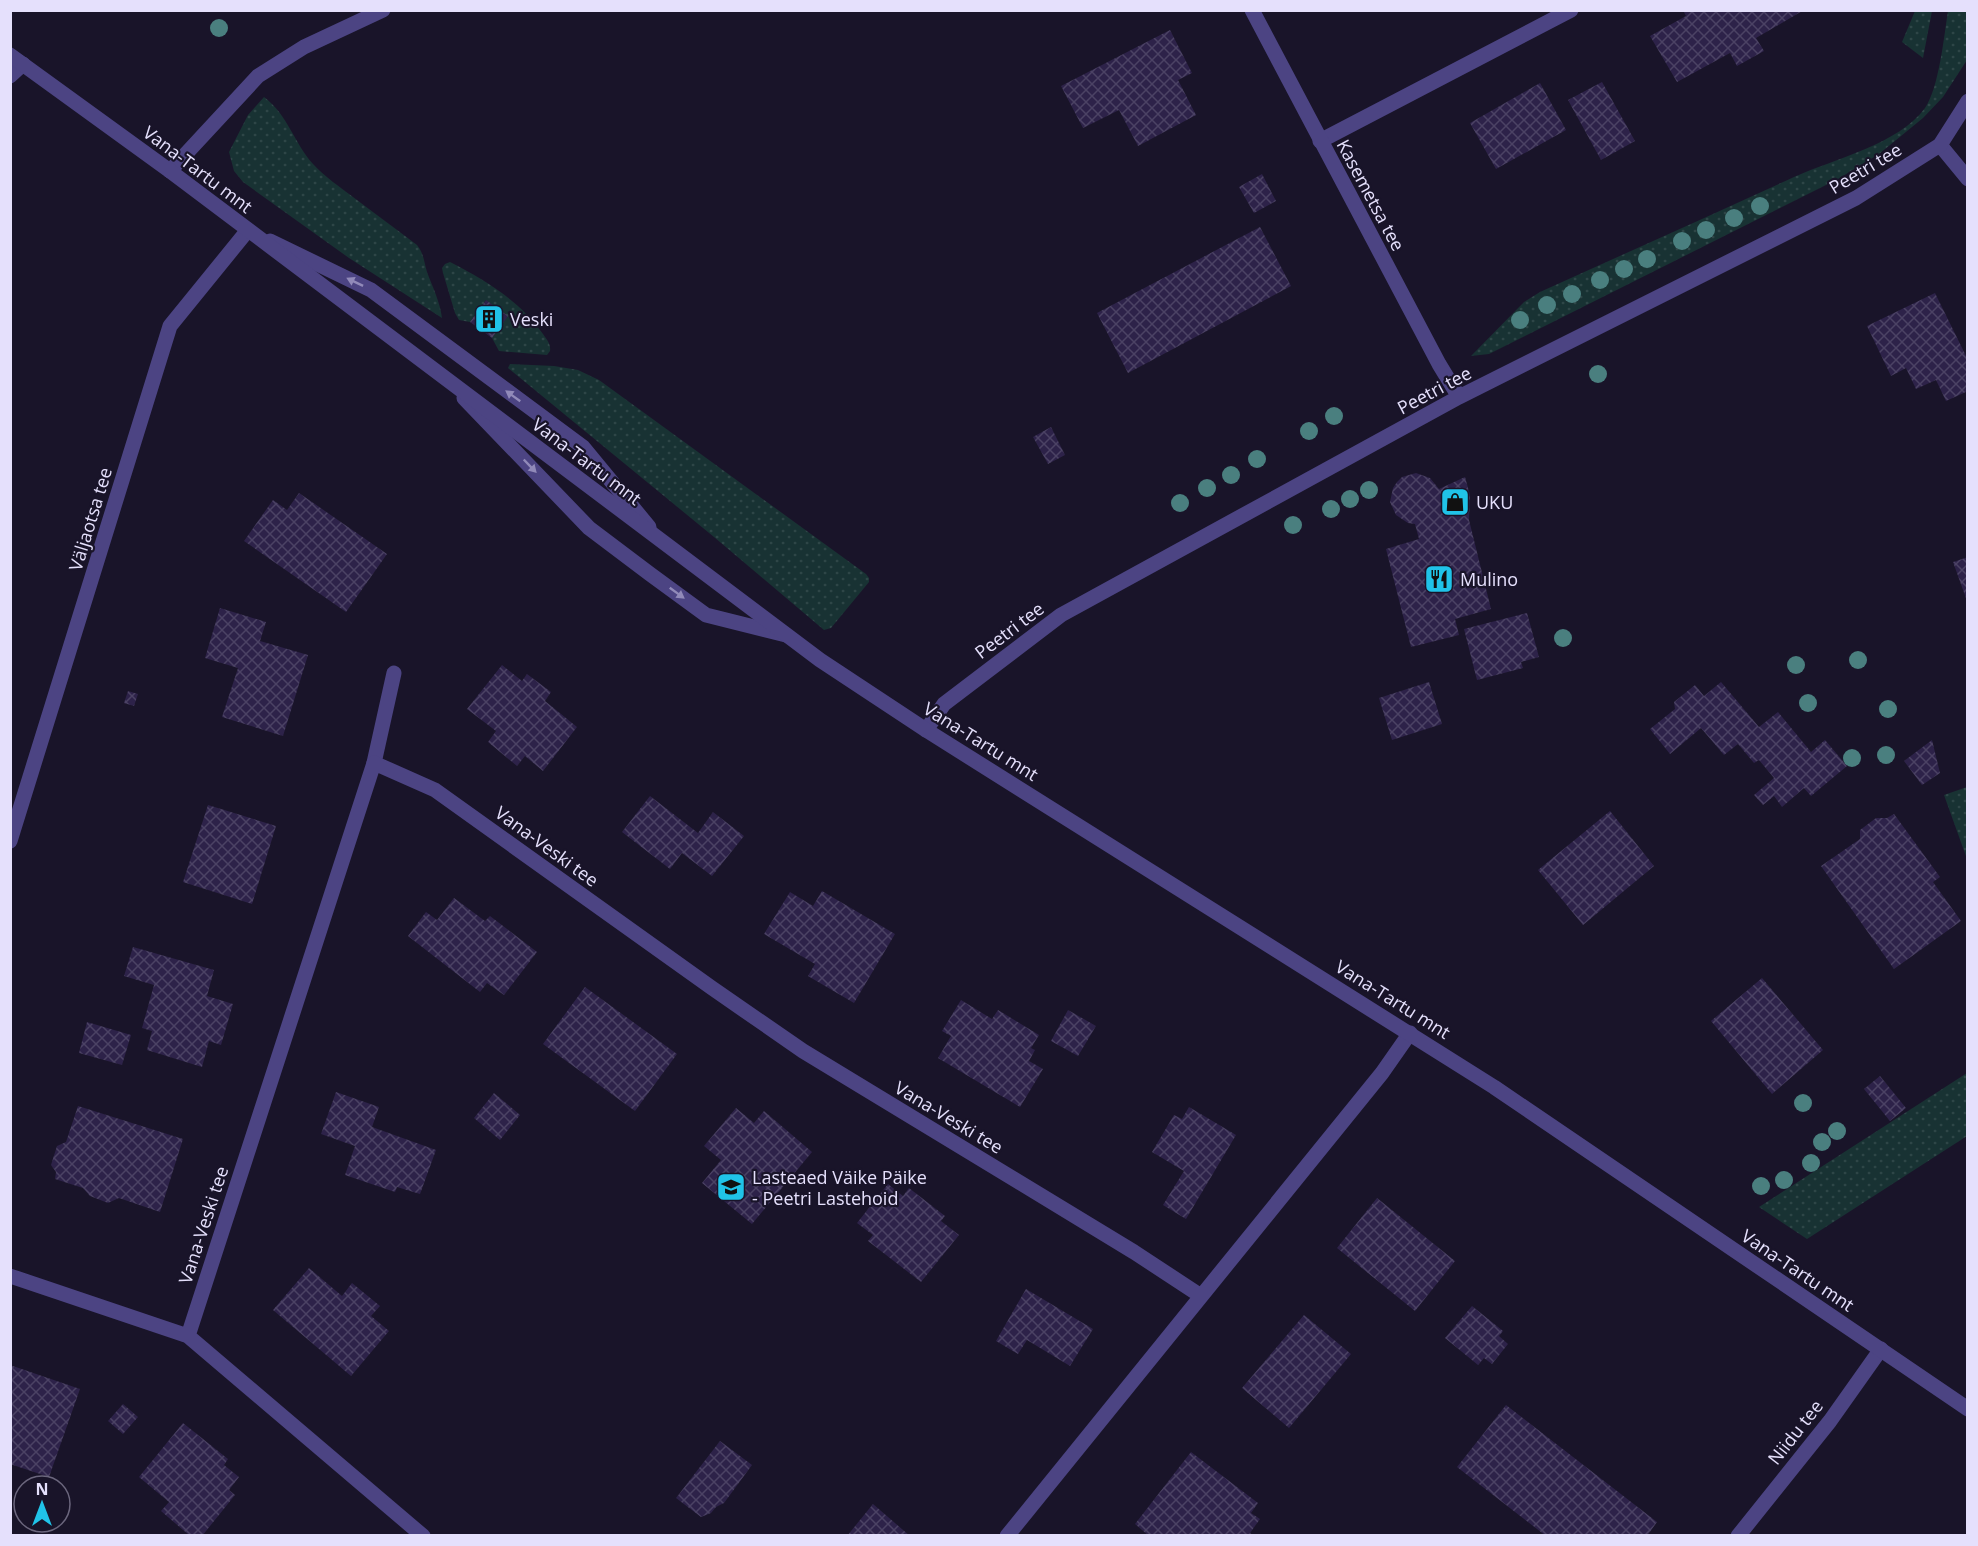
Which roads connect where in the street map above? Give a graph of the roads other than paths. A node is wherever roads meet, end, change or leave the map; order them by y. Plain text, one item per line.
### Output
1 (383, 10) edge
2 (1252, 10) edge
3 (1571, 10) edge
4 (17, 59) edge
5 (10, 76) edge
6 (1968, 101) edge
7 (1320, 141) junction
8 (1940, 145) junction
9 (170, 171) junction
10 (1968, 179) edge
11 (248, 230) junction
12 (446, 379) junction
13 (1459, 398) junction
14 (658, 539) junction
15 (786, 635) junction
16 (394, 673) dead end
17 (926, 730) junction
18 (374, 762) junction
19 (10, 841) edge
20 (1410, 1033) junction
21 (10, 1276) edge
22 (1201, 1296) junction
23 (188, 1336) junction
24 (1881, 1349) junction
25 (1968, 1409) edge
26 (423, 1536) edge
27 (1007, 1536) edge
28 (1738, 1536) edge

1 - 9 street
2 - 7 street, Kasemetsa tee
3 - 7 street
4 - 5 street
4 - 9 street, Vana-Tartu mnt
6 - 8 street, Peetri tee
7 - 13 street, Kasemetsa tee
8 - 10 street
8 - 13 street, Peetri tee
9 - 11 street, Vana-Tartu mnt
11 - 12 street, Vana-Tartu mnt
14 -> 11 street
11 - 19 street, Väljaotsa tee
12 - 14 street, Vana-Tartu mnt
12 -> 15 street
13 - 17 street, Peetri tee
14 - 15 street, Vana-Tartu mnt
15 - 17 street, Vana-Tartu mnt
16 - 18 street
17 - 20 street, Vana-Tartu mnt
18 - 22 street, Vana-Veski tee
18 - 23 street, Vana-Veski tee
20 - 22 street
20 - 24 street, Vana-Tartu mnt
21 - 23 street
22 - 27 street
23 - 26 street
24 - 25 street, Vana-Tartu mnt
24 - 28 street, Niidu tee

